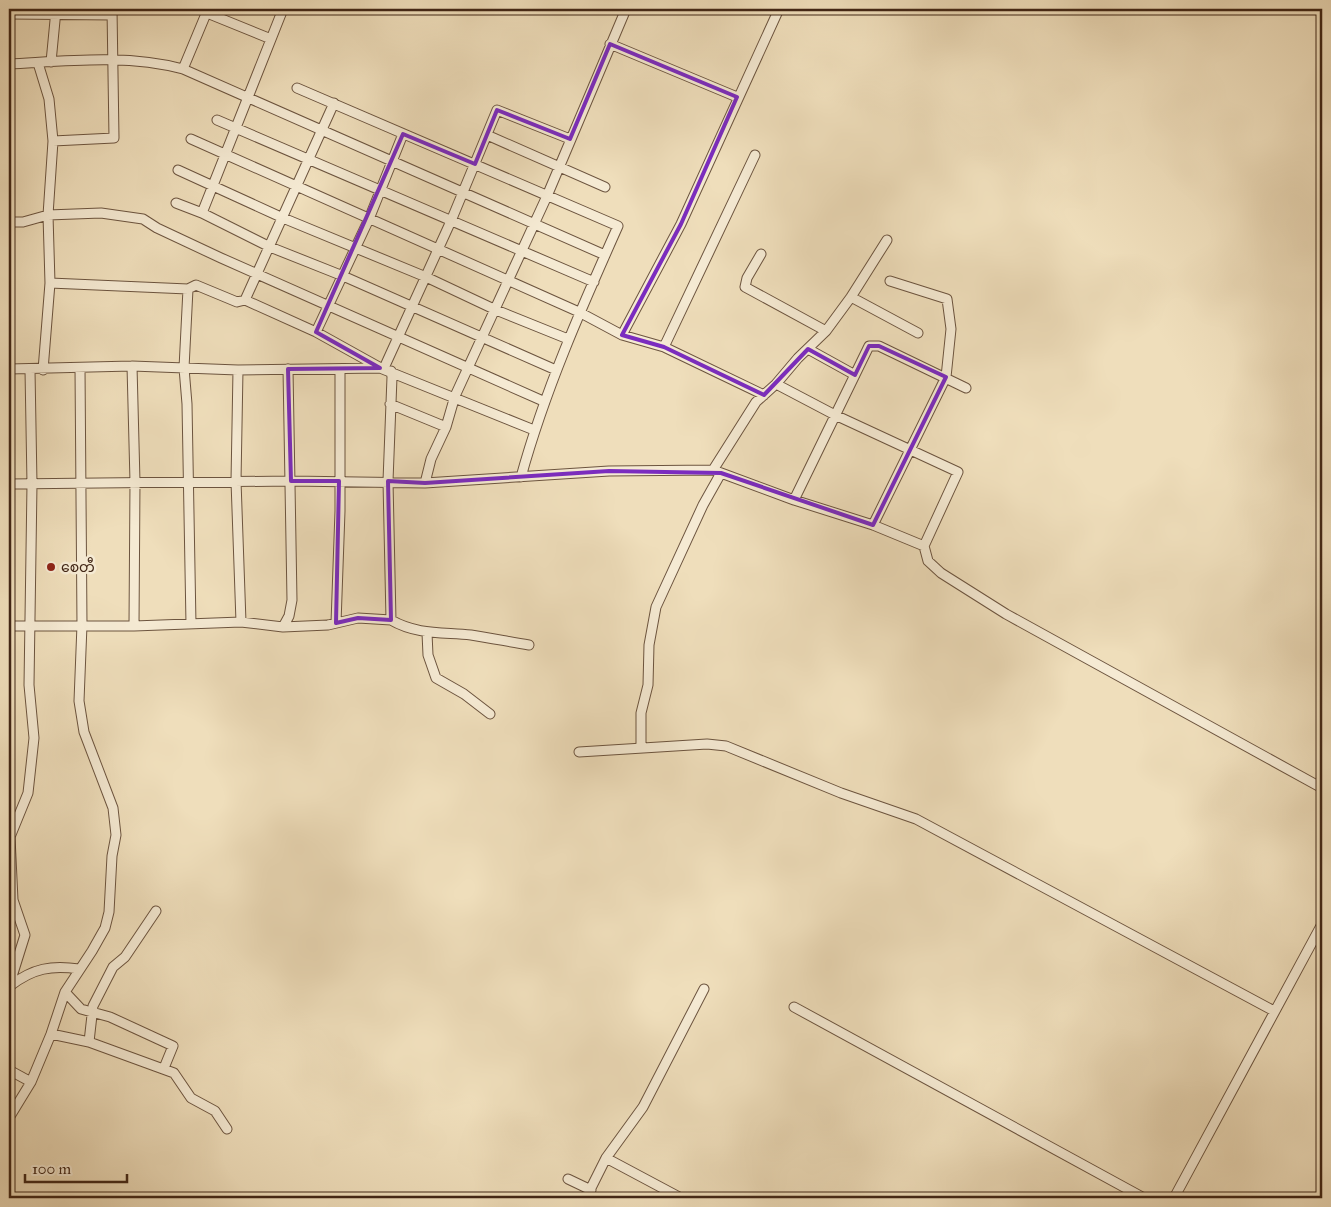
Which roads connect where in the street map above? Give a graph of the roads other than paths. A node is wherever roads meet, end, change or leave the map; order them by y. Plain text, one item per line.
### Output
1 (283, 9) edge
2 (626, 9) edge
3 (779, 9) edge
4 (207, 11) edge
5 (55, 12) edge
6 (112, 12) edge
7 (9, 14) edge
8 (271, 39) junction
9 (610, 44) junction
10 (112, 59) junction
11 (51, 62) junction
12 (38, 63) junction
13 (9, 64) edge
14 (183, 69) junction
15 (297, 88) dead end
16 (737, 97) junction
17 (249, 98) junction
18 (334, 103) junction
19 (217, 120) dead end
20 (237, 129) junction
21 (322, 131) junction
22 (403, 134) junction
23 (487, 135) junction
24 (191, 139) dead end
25 (570, 139) junction
26 (53, 141) junction
27 (226, 155) junction
28 (755, 155) dead end
29 (310, 160) junction
30 (392, 162) junction
31 (475, 164) junction
32 (559, 165) junction
33 (178, 170) dead end
34 (213, 186) junction
35 (605, 187) dead end
36 (296, 188) junction
37 (380, 191) junction
38 (463, 194) junction
39 (546, 196) junction
40 (176, 203) dead end
41 (202, 213) junction
42 (48, 215) junction
43 (283, 218) junction
44 (369, 219) junction
45 (451, 221) junction
46 (9, 222) edge
47 (534, 224) junction
48 (887, 240) dead end
49 (270, 247) junction
50 (356, 248) junction
51 (438, 250) junction
52 (522, 252) junction
53 (761, 254) dead end
54 (605, 255) junction
55 (258, 274) junction
56 (343, 276) junction
57 (426, 277) junction
58 (509, 281) junction
59 (890, 281) dead end
60 (594, 282) junction
61 (50, 283) junction
62 (188, 289) junction
63 (851, 297) junction
64 (245, 300) junction
65 (329, 305) junction
66 (412, 308) junction
67 (496, 310) junction
68 (580, 312) junction
69 (826, 331) junction
70 (316, 332) junction
71 (918, 333) dead end
72 (622, 335) junction
73 (400, 336) junction
74 (483, 339) junction
75 (568, 339) junction
76 (664, 347) junction
77 (808, 349) junction
78 (132, 366) junction
79 (80, 368) junction
80 (184, 368) junction
81 (470, 368) junction
82 (340, 369) junction
83 (385, 369) junction
84 (9, 370) edge
85 (30, 370) junction
86 (43, 370) junction
87 (238, 370) junction
88 (288, 370) junction
89 (556, 370) junction
90 (855, 375) junction
91 (946, 377) junction
92 (776, 384) junction
93 (966, 388) dead end
94 (764, 395) junction
95 (455, 396) junction
96 (543, 401) junction
97 (390, 404) junction
98 (835, 415) junction
99 (446, 427) junction
100 (534, 430) junction
101 (912, 450) junction
102 (717, 471) junction
103 (520, 477) junction
104 (188, 481) junction
105 (236, 481) junction
106 (291, 481) junction
107 (339, 481) junction
108 (388, 481) junction
109 (135, 482) junction
110 (425, 483) junction
111 (9, 484) edge
112 (32, 484) junction
113 (80, 485) junction
114 (794, 500) junction
115 (873, 525) junction
116 (924, 546) junction
117 (391, 620) junction
118 (241, 622) junction
119 (336, 623) junction
120 (191, 624) junction
121 (82, 625) junction
122 (9, 626) edge
123 (29, 626) junction
124 (134, 626) junction
125 (283, 627) junction
126 (427, 633) junction
127 (530, 645) dead end
128 (490, 714) dead end
129 (641, 748) junction
130 (579, 752) dead end
131 (1322, 788) edge
132 (11, 899) edge
133 (156, 910) dead end
134 (1322, 924) edge
135 (80, 969) junction
136 (9, 986) edge
137 (704, 989) dead end
138 (64, 992) junction
139 (794, 1007) dead end
140 (1274, 1011) junction
141 (92, 1012) junction
142 (51, 1034) junction
143 (88, 1042) junction
144 (164, 1068) junction
145 (9, 1070) edge
146 (32, 1082) junction
147 (9, 1118) edge
148 (227, 1129) dead end
149 (606, 1158) junction
150 (568, 1179) dead end
151 (588, 1194) edge
152 (681, 1198) edge
153 (1144, 1198) edge
154 (1174, 1198) edge

1 - 8 street
2 - 9 street
3 - 16 street
4 - 8 street
4 - 14 street
5 - 6 street
5 - 7 street
5 - 11 street
6 - 10 street
8 - 17 street
9 - 16 street
9 - 25 street
10 - 11 street
10 - 14 street
10 - 26 street
11 - 12 street
12 - 13 street
12 - 26 street
14 - 17 street
15 - 18 street
16 - 72 street
17 - 20 street
17 - 21 street
18 - 21 street
18 - 22 street
19 - 20 street
20 - 27 street
20 - 29 street
21 - 29 street
21 - 30 street
22 - 30 street
22 - 31 street
23 - 25 street
23 - 31 street
23 - 32 street
24 - 27 street
25 - 32 street
26 - 42 street
27 - 34 street
27 - 36 street
28 - 76 street
29 - 36 street
29 - 37 street
30 - 37 street
30 - 38 street
31 - 38 street
31 - 39 street
32 - 35 street
32 - 39 street
33 - 34 street
34 - 41 street
34 - 43 street
36 - 43 street
36 - 44 street
37 - 44 street
37 - 45 street
38 - 45 street
38 - 47 street
39 - 47 street
39 - 54 street
40 - 41 street
41 - 49 street
42 - 46 street
42 - 55 street
42 - 61 street
43 - 49 street
43 - 50 street
44 - 50 street
44 - 51 street
45 - 51 street
45 - 52 street
47 - 52 street
47 - 54 street
48 - 63 street
49 - 55 street
49 - 56 street
50 - 56 street
50 - 57 street
51 - 57 street
51 - 58 street
52 - 58 street
52 - 60 street
53 - 69 street
54 - 60 street
55 - 64 street
55 - 65 street
56 - 65 street
56 - 66 street
57 - 66 street
57 - 67 street
58 - 67 street
58 - 68 street
59 - 91 street
60 - 68 street
61 - 62 street
61 - 86 street
62 - 64 street
62 - 80 street
63 - 69 street
63 - 71 street
64 - 70 street
65 - 70 street
65 - 73 street
66 - 73 street
66 - 74 street
67 - 74 street
67 - 75 street
68 - 72 street
68 - 75 street
69 - 77 street
70 - 83 street
72 - 76 street
73 - 81 street
73 - 83 street
74 - 81 street
74 - 89 street
75 - 89 street
76 - 94 street
77 - 90 street
77 - 92 street
78 - 79 street
78 - 80 street
78 - 109 street
79 - 86 street
79 - 113 street
80 - 87 street
80 - 104 street
81 - 95 street
81 - 96 street
82 - 83 street
82 - 88 street
82 - 107 street
83 - 95 street
83 - 97 street
84 - 85 street
85 - 86 street
85 - 112 street
87 - 88 street
87 - 105 street
88 - 106 street
89 - 96 street
90 - 91 street
90 - 98 street
91 - 93 street
91 - 101 street
92 - 94 street
92 - 98 street
94 - 102 street
95 - 99 street
95 - 100 street
96 - 100 street
97 - 99 street
97 - 108 street
98 - 101 street
98 - 114 street
99 - 110 street
100 - 103 street
101 - 115 street
101 - 116 street
102 - 103 street
102 - 114 street
102 - 129 street
103 - 110 street
104 - 105 street
104 - 109 street
104 - 120 street
105 - 106 street
105 - 118 street
106 - 107 street
106 - 125 street
107 - 108 street
107 - 119 street
108 - 110 street
108 - 117 street
109 - 113 street
109 - 124 street
111 - 112 street
112 - 113 street
112 - 123 street
113 - 121 street
114 - 115 street
115 - 116 street
116 - 131 street
117 - 119 street
117 - 126 street
118 - 120 street
118 - 125 street
119 - 125 street
120 - 124 street
121 - 123 street
121 - 124 street
121 - 135 street
122 - 123 street
123 - 132 street
126 - 127 street
126 - 128 street
129 - 130 street
129 - 140 street
132 - 136 street
133 - 141 street
134 - 140 street
135 - 136 street
135 - 138 street
137 - 149 street
138 - 141 street
138 - 142 street
139 - 153 street
140 - 154 street
141 - 143 street
141 - 144 street
142 - 143 street
142 - 146 street
143 - 144 street
144 - 148 street
145 - 146 street
146 - 147 street
149 - 151 street
149 - 152 street
150 - 151 street

